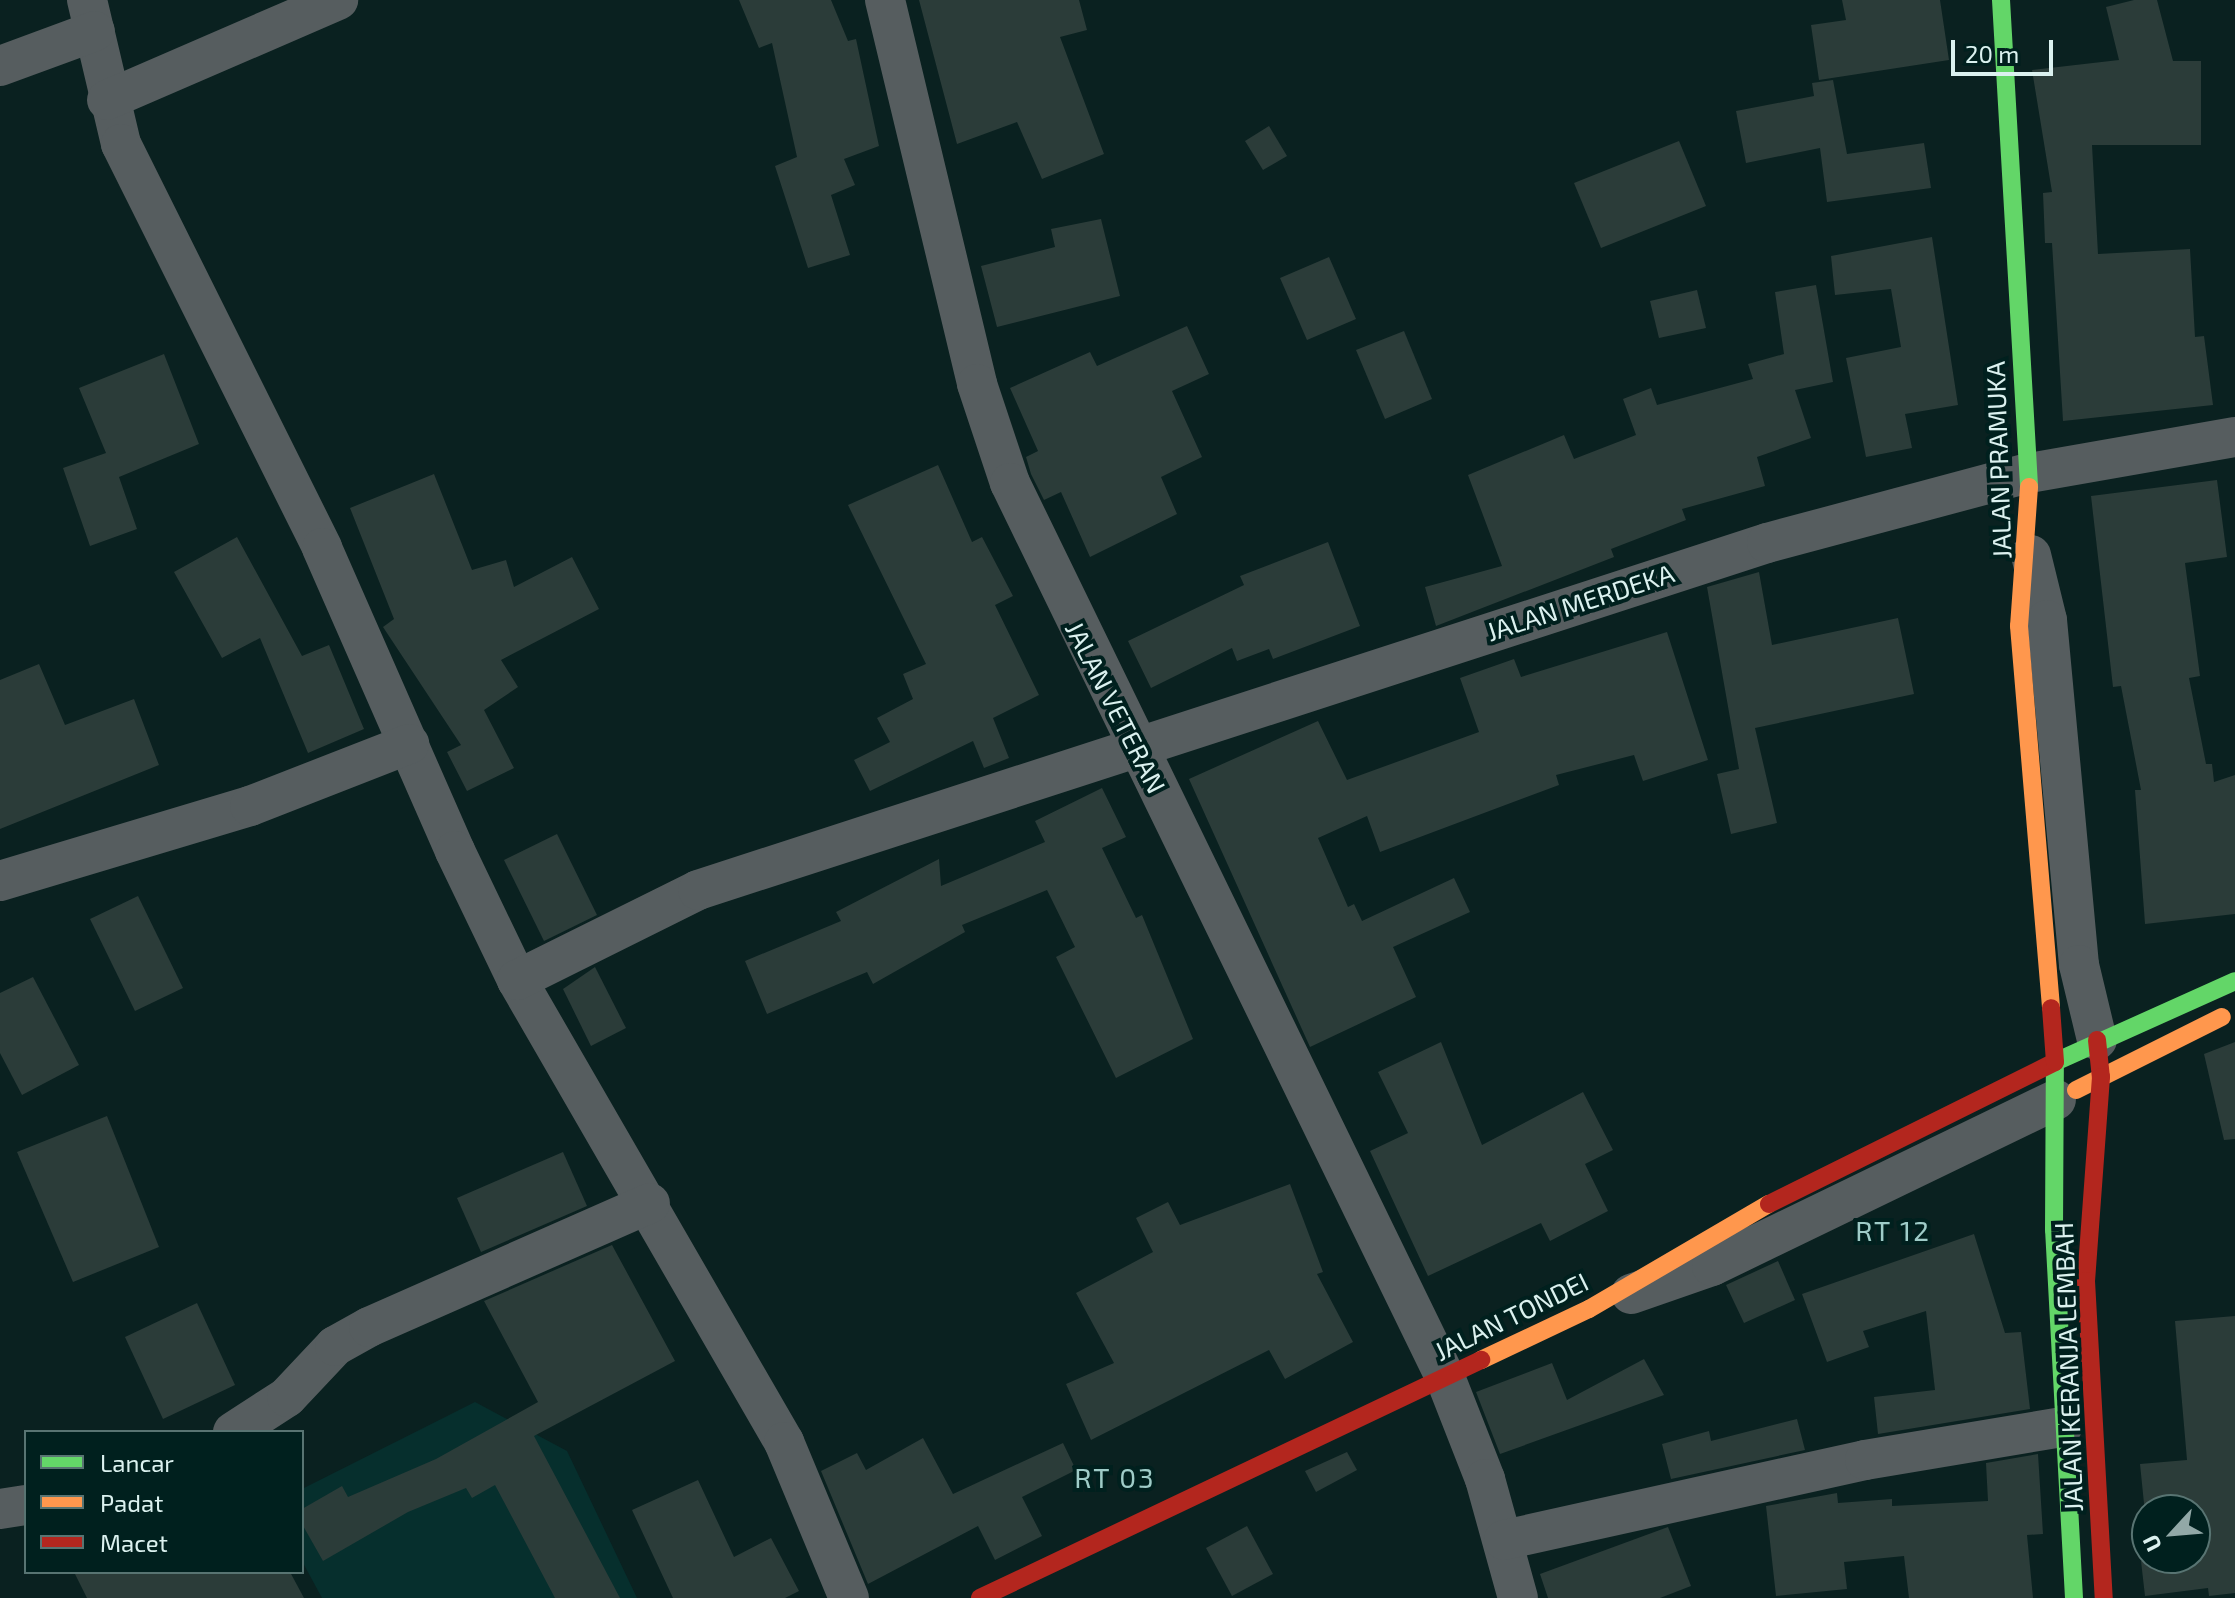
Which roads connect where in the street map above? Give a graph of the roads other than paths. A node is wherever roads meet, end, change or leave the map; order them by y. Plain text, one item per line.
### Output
1 (338, 0) edge
2 (885, 0) edge
3 (2001, 0) edge
4 (91, 16) edge
5 (0, 66) edge
6 (107, 100) junction
7 (2235, 437) edge
8 (2029, 473) junction
9 (2030, 551) junction
10 (409, 744) junction
11 (1136, 745) junction
12 (0, 881) edge
13 (517, 980) junction
14 (2235, 981) edge
15 (2235, 1012) edge
16 (2099, 1058) junction
17 (2055, 1081) junction
18 (650, 1203) junction
19 (1589, 1309) joint
20 (1445, 1377) junction
21 (2062, 1427) junction
22 (237, 1430) edge
23 (24, 1505) edge
24 (0, 1509) edge
25 (1504, 1540) junction
26 (849, 1598) edge
27 (980, 1598) edge
28 (1518, 1598) edge
29 (2074, 1598) edge
30 (2104, 1598) edge

1 - 6 street
2 - 11 street, JALAN VETERAN
3 - 8 street, JALAN PRAMUKA
4 - 5 street
4 - 6 street
6 - 10 street
7 - 8 street, JALAN MERDEKA
8 - 9 street, JALAN PRAMUKA
8 - 11 street, JALAN MERDEKA
9 - 16 street
9 - 17 street, JALAN PRAMUKA
10 - 12 street
10 - 13 street
11 - 13 street, JALAN MERDEKA
11 - 20 street, JALAN VETERAN
13 - 18 street
14 - 16 street
15 - 16 street
16 - 17 street
16 - 17 street
16 - 30 street, JALAN KERANJA LEMBAH
17 - 19 street
17 - 21 street, JALAN PRAMUKA
18 - 22 street
18 - 26 street
19 - 20 street, JALAN TONDEI
20 - 25 street, JALAN VETERAN
20 - 27 street, JALAN TONDEI
21 - 25 street
21 - 29 street, JALAN PRAMUKA
23 - 24 street
25 - 28 street, JALAN VETERAN

